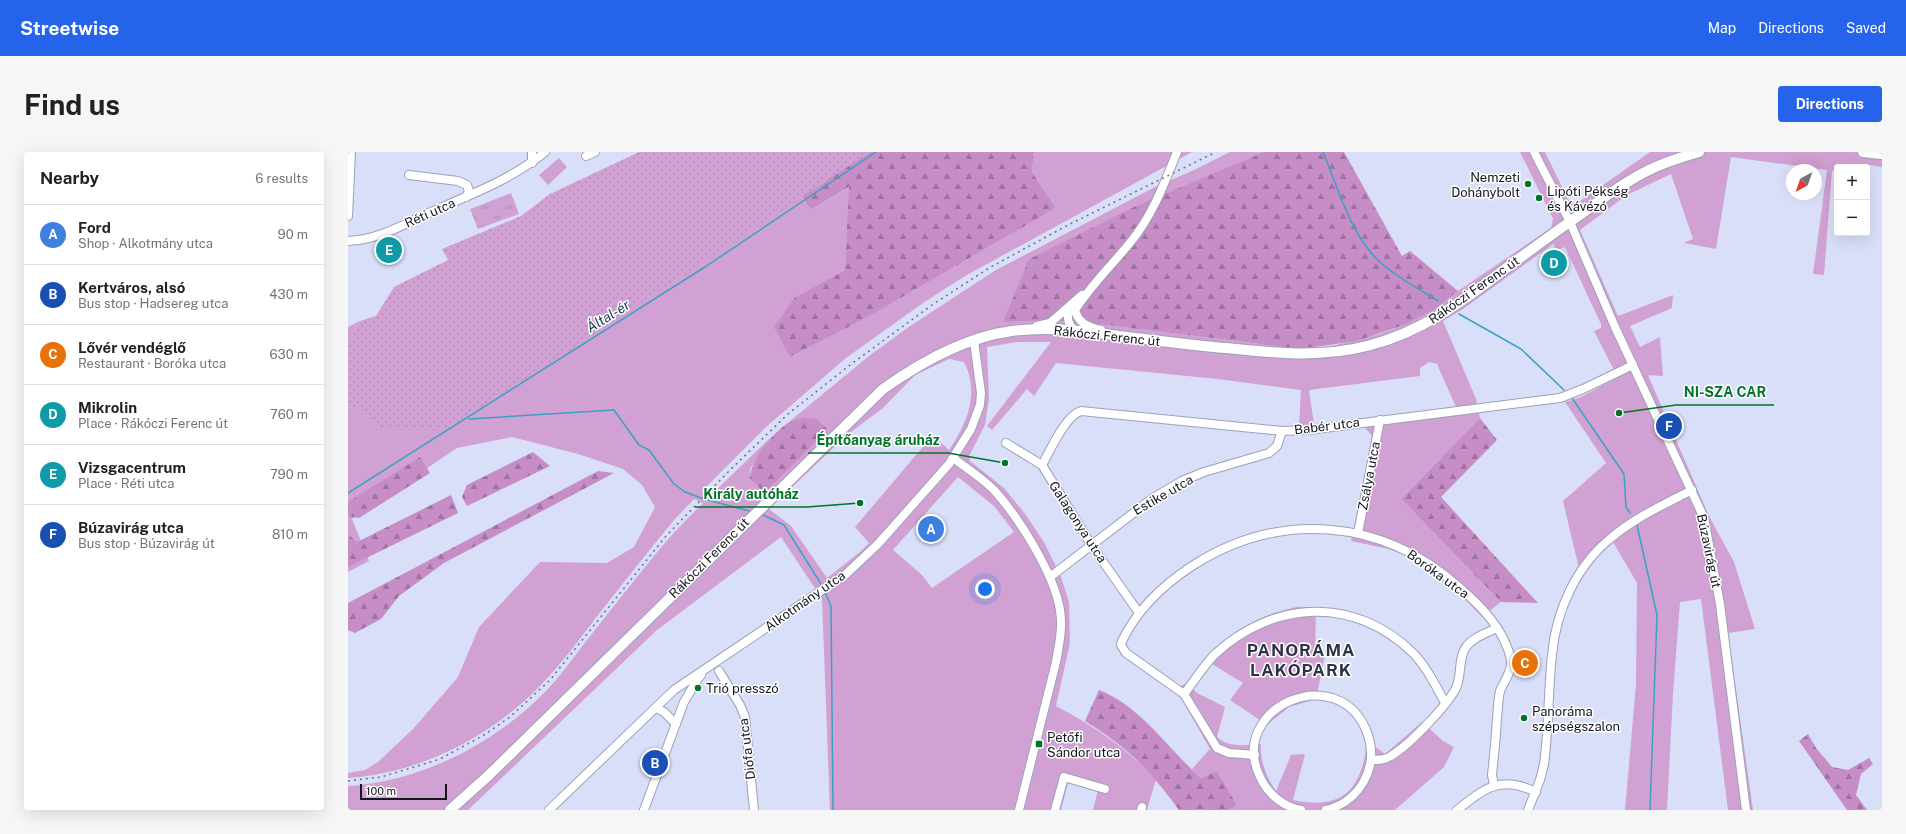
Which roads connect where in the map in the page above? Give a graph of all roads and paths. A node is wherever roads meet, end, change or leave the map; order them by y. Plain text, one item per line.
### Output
1 (351, 152) edge
2 (532, 152) edge
3 (545, 152) edge
4 (595, 152) edge
5 (1177, 152) edge
6 (1534, 152) edge
7 (1699, 152) edge
8 (1863, 152) edge
9 (1882, 154) edge
10 (586, 156) dead end
11 (532, 163) junction
12 (409, 175) dead end
13 (466, 197) junction
14 (348, 216) edge
15 (1570, 222) junction
16 (348, 241) edge
17 (1075, 305) junction
18 (1072, 328) junction
19 (1012, 331) junction
20 (1135, 338) junction
21 (974, 341) junction
22 (1633, 365) junction
23 (1380, 420) junction
24 (1282, 431) junction
25 (1006, 443) dead end
26 (953, 458) junction
27 (1042, 465) junction
28 (1692, 490) junction
29 (1358, 534) junction
30 (1092, 546) junction
31 (1050, 577) junction
32 (1140, 613) junction
33 (1497, 628) junction
34 (709, 668) junction
35 (719, 671) dead end
36 (1184, 694) junction
37 (1445, 703) junction
38 (656, 708) junction
39 (676, 724) junction
40 (1255, 755) junction
41 (1371, 760) junction
42 (1494, 785) junction
43 (1105, 789) dead end
44 (1536, 792) junction
45 (450, 810) edge
46 (549, 810) edge
47 (644, 810) edge
48 (754, 810) edge
49 (1019, 810) edge
50 (1055, 810) edge
51 (1301, 810) edge
52 (1326, 810) edge
53 (1457, 810) edge
54 (1528, 810) edge
55 (1746, 810) edge

1 - 14 street
2 - 11 street
3 - 11 street, Réti utca
4 - 10 street
5 - 17 street
6 - 15 street, Búzavirág út
7 - 15 main road, Rákóczi Ferenc út
8 - 9 main road
11 - 13 street, Réti utca
12 - 13 street, Réti utca
13 - 16 street, Réti utca
15 - 20 main road, Rákóczi Ferenc út
15 - 22 street, Búzavirág út
17 - 18 street
17 - 19 street
17 - 20 street
18 - 19 main road, Rákóczi Ferenc út
18 - 20 main road, Rákóczi Ferenc út
19 - 21 main road, Rákóczi Ferenc út
21 - 26 street, Alkotmány utca
21 - 45 main road, Rákóczi Ferenc út
22 - 23 street, Babér utca
22 - 28 street, Búzavirág út
23 - 24 street, Babér utca
23 - 29 street, Zsálya utca
24 - 27 street, Babér utca
24 - 30 street, Estike utca
25 - 27 street, Galagonya utca
26 - 31 street
26 - 34 street, Alkotmány utca
27 - 30 street, Galagonya utca
28 - 44 street
28 - 55 street, Búzavirág út
29 - 32 street, Boróka utca
29 - 33 street, Boróka utca
30 - 31 street, Estike utca
30 - 32 street, Galagonya utca
31 - 49 street
32 - 36 street, Boróka utca
33 - 37 street
33 - 42 street, Boróka utca
34 - 38 street, Alkotmány utca
34 - 39 street
35 - 48 street, Diófa utca
36 - 37 street
36 - 40 street, Boróka utca
37 - 41 street
38 - 39 street
38 - 46 street, Alkotmány utca
39 - 47 street
40 - 41 street
40 - 51 street
41 - 52 street
42 - 44 street
42 - 53 street
43 - 50 street
44 - 54 street

